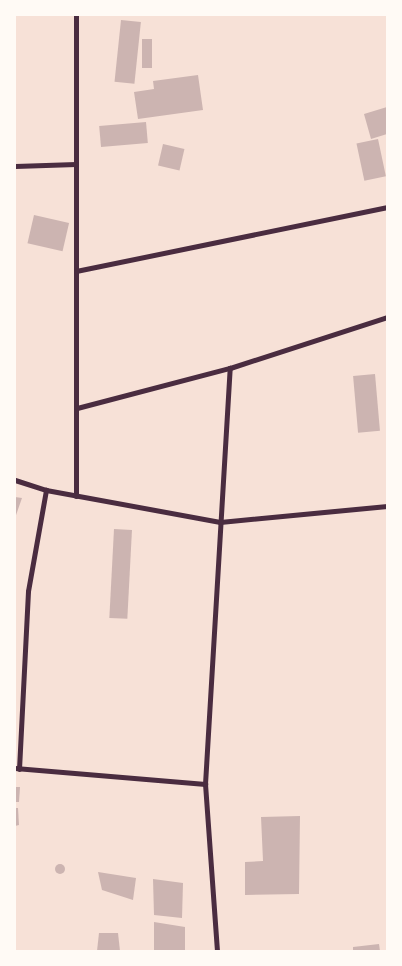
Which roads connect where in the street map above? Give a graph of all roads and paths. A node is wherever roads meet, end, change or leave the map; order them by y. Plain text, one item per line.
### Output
1 (76, 15) edge
2 (76, 164) junction
3 (15, 166) edge
4 (387, 207) edge
5 (76, 271) junction
6 (387, 317) edge
7 (230, 368) junction
8 (77, 408) junction
9 (15, 480) edge
10 (46, 490) junction
11 (76, 496) junction
12 (387, 506) edge
13 (220, 522) junction
14 (17, 769) edge
15 (205, 784) junction
16 (217, 951) edge

1 - 2 street
2 - 3 street
2 - 5 street
4 - 5 street
5 - 8 street
6 - 7 street
7 - 8 street
7 - 13 street
8 - 11 street
9 - 10 street
10 - 11 street
10 - 14 street
11 - 13 street
12 - 13 street
13 - 15 street
14 - 15 street
15 - 16 street

